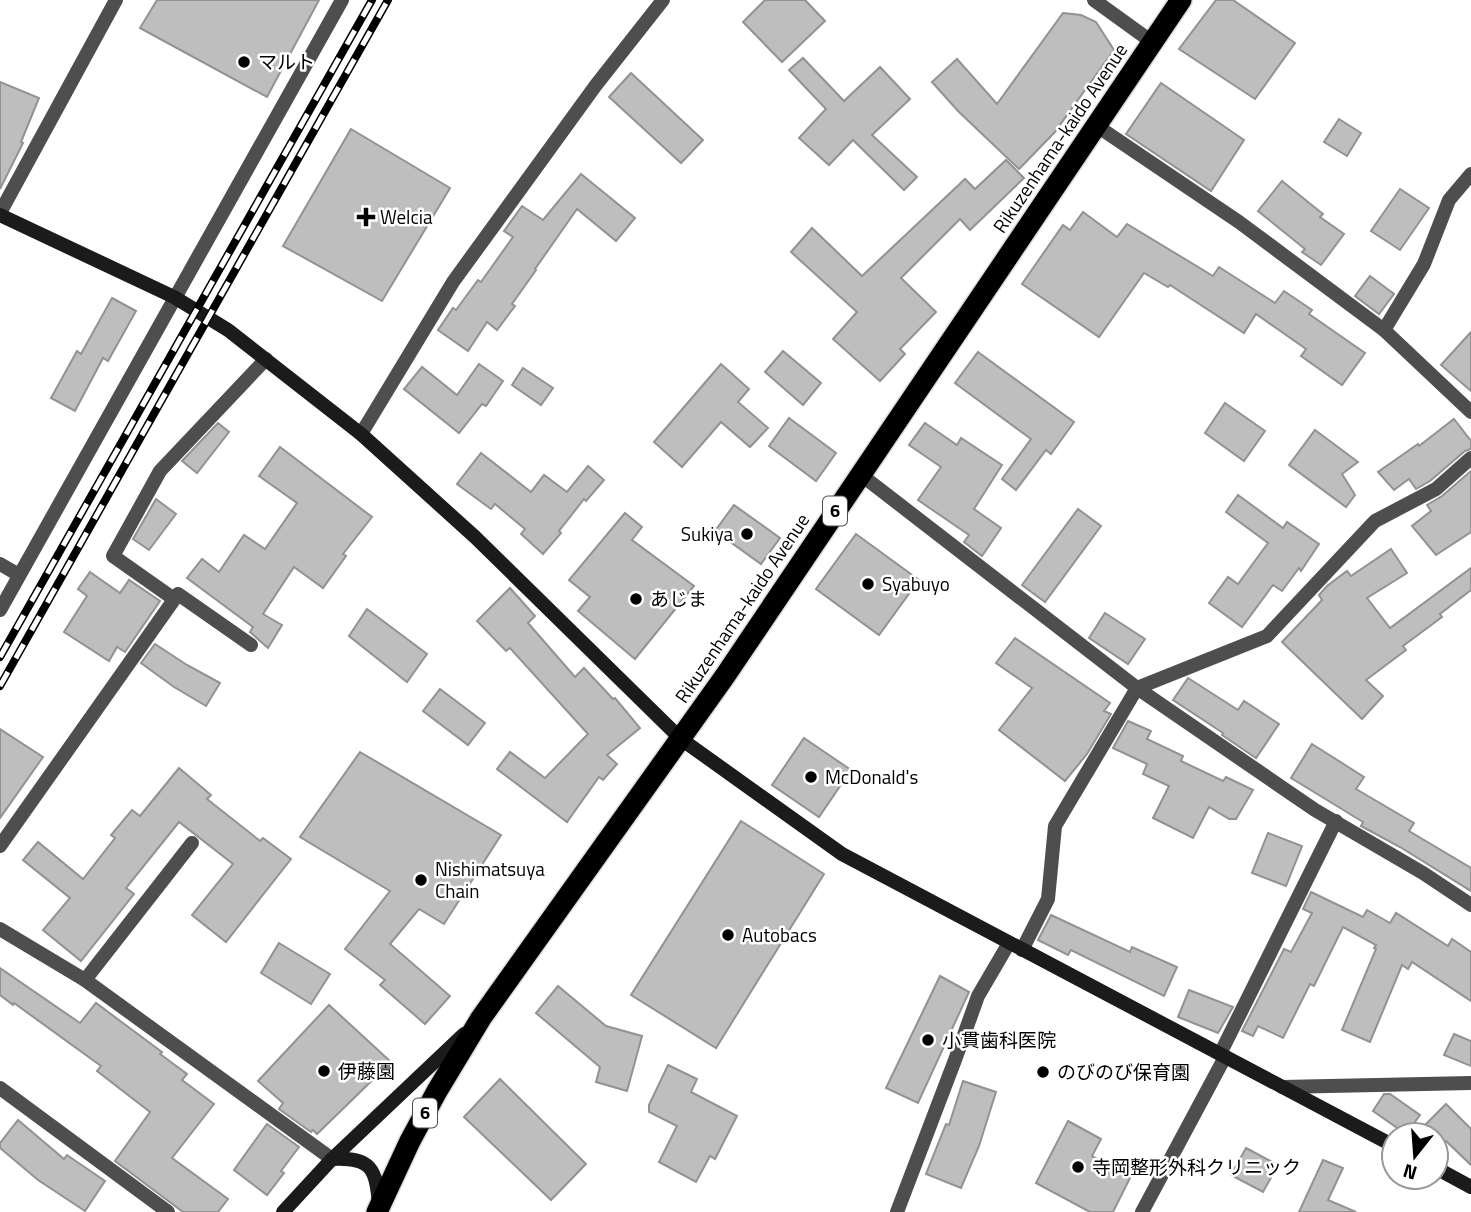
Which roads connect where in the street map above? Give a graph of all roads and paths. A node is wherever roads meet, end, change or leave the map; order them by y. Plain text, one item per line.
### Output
1 (116, 0) edge
2 (342, 0) edge
3 (663, 0) edge
4 (1094, 0) edge
5 (1181, 0) edge
6 (1152, 42) junction
7 (1097, 126) junction
8 (1471, 174) edge
9 (0, 214) edge
10 (174, 297) junction
11 (1384, 330) junction
12 (266, 359) junction
13 (1471, 412) edge
14 (361, 434) junction
15 (1471, 458) edge
16 (859, 474) junction
17 (0, 564) edge
18 (19, 575) junction
19 (174, 599) junction
20 (0, 610) edge
21 (251, 645) dead end
22 (1137, 688) junction
23 (681, 739) junction
24 (1336, 821) junction
25 (192, 843) dead end
26 (0, 846) edge
27 (1471, 905) edge
28 (0, 929) edge
29 (1016, 946) junction
30 (85, 980) junction
31 (481, 1018) junction
32 (1223, 1055) junction
33 (1471, 1083) edge
34 (1282, 1087) junction
35 (0, 1088) edge
36 (1380, 1139) edge
37 (332, 1160) junction
38 (1450, 1176) edge
39 (1471, 1187) edge
40 (380, 1210) edge
41 (168, 1212) edge
42 (283, 1212) edge
43 (897, 1212) edge
44 (1142, 1212) edge

1 - 9 street
2 - 10 street
3 - 14 street
4 - 6 street
5 - 6 highway, Rikuzenhama-kaido Avenue / 6
6 - 7 highway, Rikuzenhama-kaido Avenue / 6
7 - 11 street
7 - 16 highway, Rikuzenhama-kaido Avenue / 6
8 - 11 street
9 - 10 street
10 - 12 street
10 - 18 street
11 - 13 street
12 - 14 street
12 - 19 street
14 - 23 street
15 - 22 street
16 - 22 street
16 - 23 highway, Rikuzenhama-kaido Avenue / 6
17 - 18 street
18 - 20 street
19 - 21 street
19 - 26 street
22 - 24 street
22 - 29 street
23 - 29 street
23 - 31 highway, Rikuzenhama-kaido Avenue / 6
24 - 27 street
24 - 32 street
25 - 30 street
28 - 30 street
29 - 32 street
29 - 43 street
30 - 37 street
31 - 37 street
31 - 40 highway, Rikuzenhama-kaido Avenue / 6
32 - 34 street
32 - 44 street
33 - 34 street
34 - 36 street
35 - 41 street
37 - 40 street
37 - 42 street
38 - 39 street

